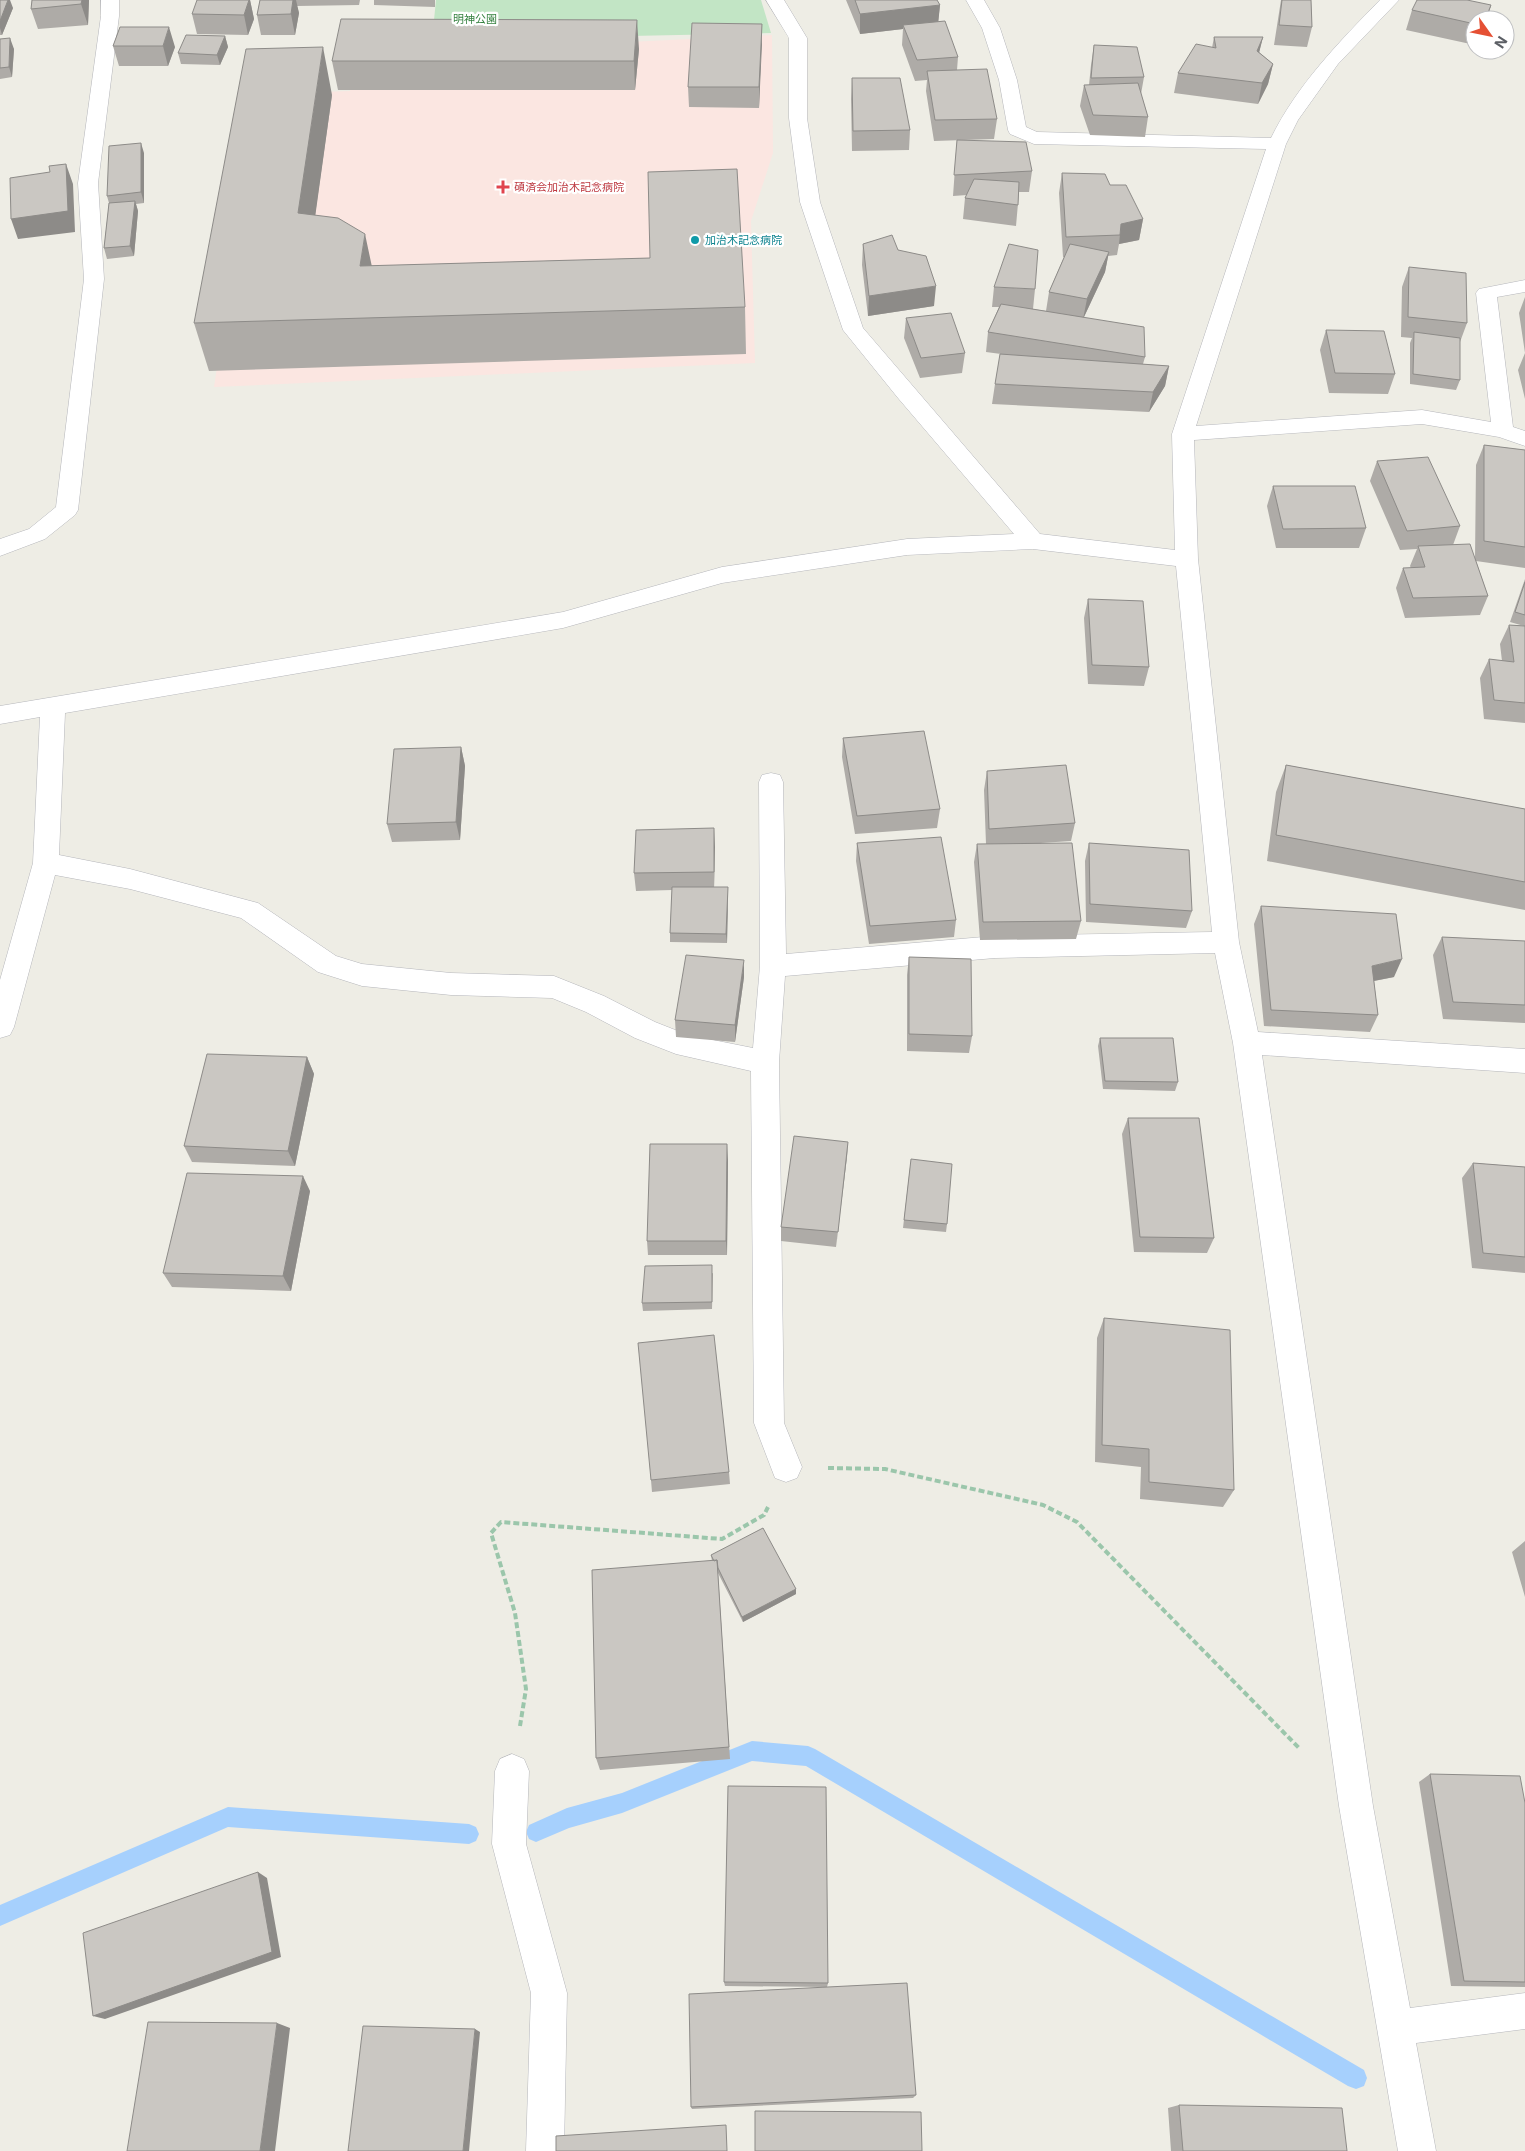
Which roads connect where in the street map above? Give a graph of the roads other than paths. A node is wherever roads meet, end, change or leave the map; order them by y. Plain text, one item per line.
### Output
1 (110, 0) edge
2 (775, 0) edge
3 (975, 0) edge
4 (1390, 0) edge
5 (1277, 144) junction
6 (1525, 286) edge
7 (1503, 431) junction
8 (1183, 434) junction
9 (1525, 439) edge
10 (1033, 541) junction
11 (0, 548) edge
12 (1187, 558) junction
13 (53, 707) junction
14 (0, 715) edge
15 (771, 782) dead end
16 (46, 864) junction
17 (1226, 942) junction
18 (773, 966) junction
19 (0, 1027) edge
20 (1247, 1042) junction
21 (1525, 1061) edge
22 (765, 1062) junction
23 (786, 1467) road end
24 (512, 1771) road end
25 (1525, 2011) edge
26 (1394, 2028) junction
27 (544, 2151) edge
28 (1417, 2151) edge

1 - 11 street
2 - 10 street
3 - 5 street
4 - 5 street
5 - 8 street
6 - 7 street
7 - 8 street
7 - 9 street
8 - 12 street
10 - 12 street
10 - 13 street
12 - 17 street
13 - 14 street
13 - 16 street
15 - 18 street
16 - 19 street
16 - 22 street
17 - 18 street
17 - 20 street
18 - 22 street
20 - 21 street
20 - 26 street
22 - 23 street
24 - 27 street
25 - 26 street
26 - 28 street

